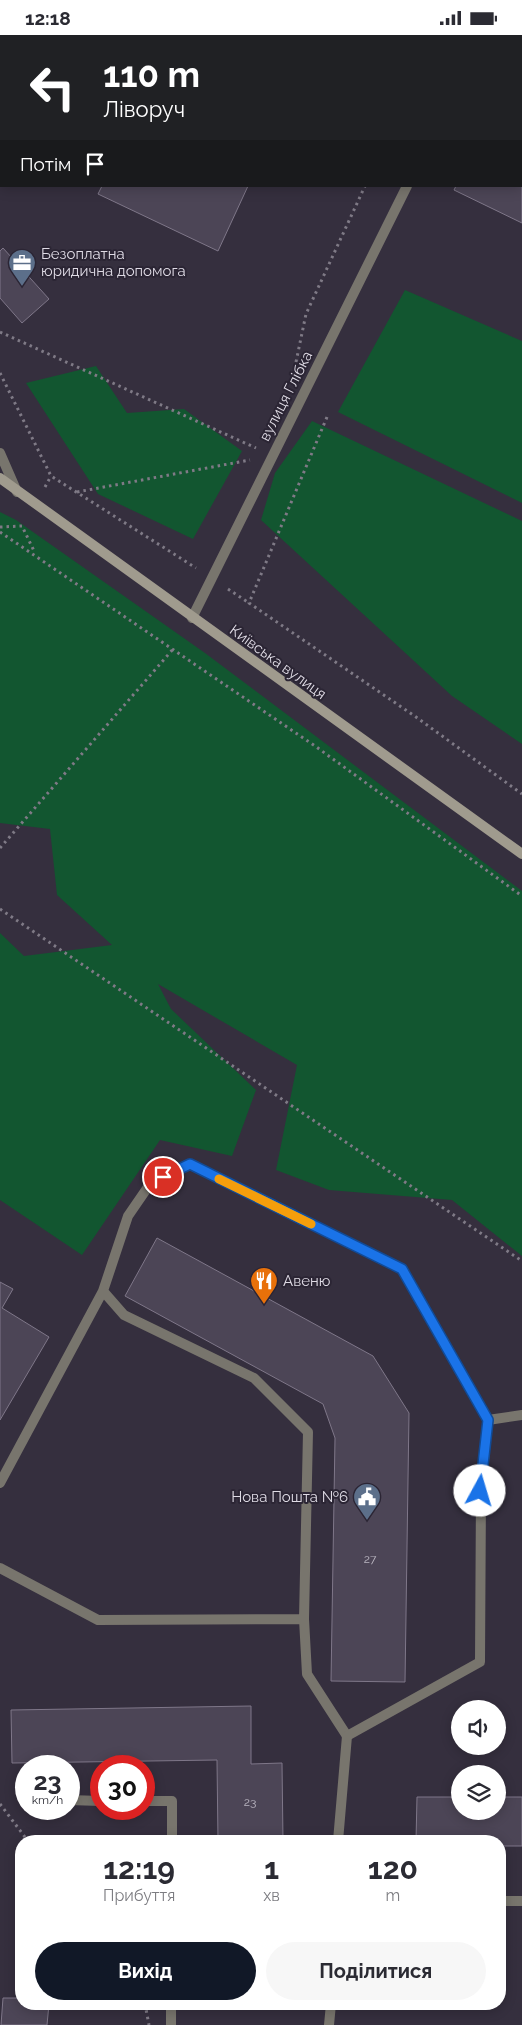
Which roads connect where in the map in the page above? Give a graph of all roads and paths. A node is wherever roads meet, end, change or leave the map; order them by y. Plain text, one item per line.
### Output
1 (365, 187) edge
2 (407, 187) edge
3 (0, 332) edge
4 (0, 373) edge
5 (305, 392) junction
6 (326, 417) dead end
7 (0, 453) edge
8 (273, 455) junction
9 (0, 478) edge
10 (0, 483) edge
11 (77, 492) junction
12 (18, 493) junction
13 (0, 527) edge
14 (0, 532) edge
15 (35, 554) junction
16 (212, 579) junction
17 (249, 603) junction
18 (192, 619) junction
19 (174, 648) junction
20 (522, 794) edge
21 (0, 848) edge
22 (522, 854) edge
23 (522, 896) edge
24 (0, 909) edge
25 (522, 1261) edge
26 (103, 1291) junction
27 (522, 1415) edge
28 (488, 1420) junction
29 (0, 1483) edge
30 (0, 1568) edge
31 (304, 1619) junction
32 (347, 1736) junction
33 (155, 1801) edge
34 (0, 1804) edge
35 (23, 1835) edge
36 (172, 1835) edge
37 (339, 1835) edge
38 (506, 1901) edge
39 (522, 1901) edge
40 (145, 2010) edge
41 (171, 2010) edge
42 (330, 2010) edge
43 (149, 2025) edge
44 (171, 2025) edge
45 (329, 2025) edge

1 - 5 path
2 - 5 street, вулиця Глібка
3 - 8 path
4 - 11 path
5 - 8 street, вулиця Глібка
6 - 17 path
7 - 12 street
8 - 11 path
8 - 16 street, вулиця Глібка
9 - 12 main road, Київська вулиця
10 - 12 main road, Київська вулиця
11 - 16 path
12 - 18 main road, Київська вулиця
13 - 15 path
14 - 15 path
15 - 19 path
16 - 17 path
16 - 18 street, вулиця Глібка
17 - 20 path
18 - 22 main road, Київська вулиця
19 - 21 path
19 - 23 path
24 - 25 path
26 - 28 street
26 - 29 street
26 - 31 street
27 - 28 street
28 - 32 street
30 - 31 street
31 - 32 street
32 - 37 street
33 - 36 street
34 - 35 path
38 - 39 street
40 - 43 path
41 - 44 street
42 - 45 street

